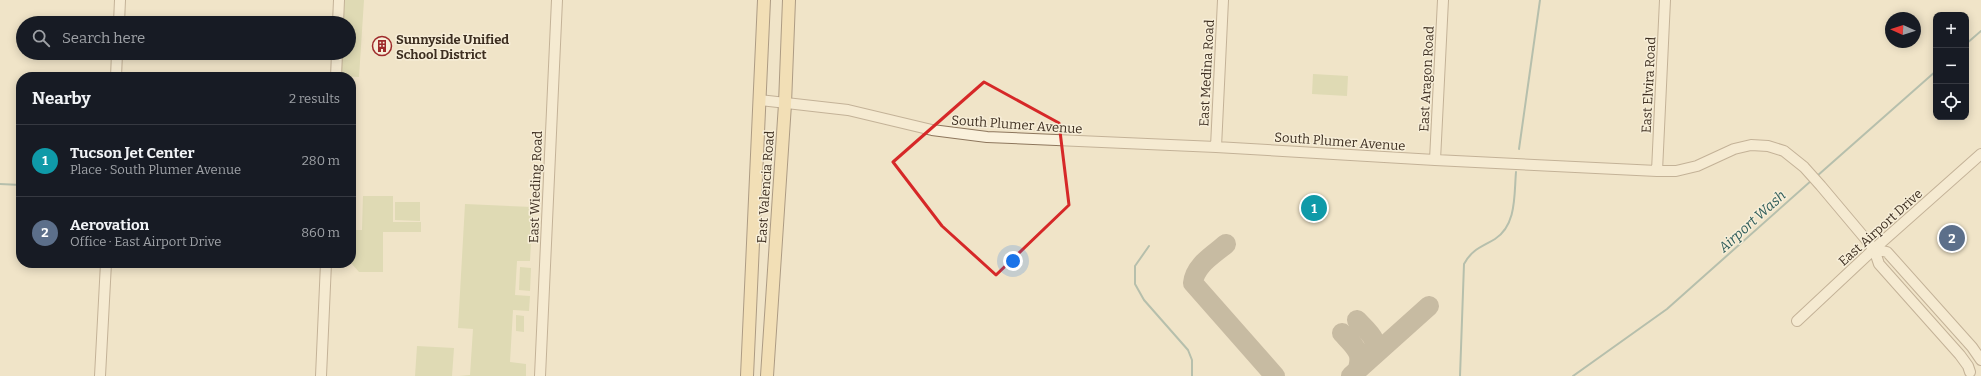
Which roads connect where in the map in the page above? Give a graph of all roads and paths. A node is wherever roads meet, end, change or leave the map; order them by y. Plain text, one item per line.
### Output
1 (120, 0) edge
2 (339, 0) edge
3 (557, 0) edge
4 (764, 0) edge
5 (789, 0) edge
6 (1223, 0) edge
7 (1443, 0) edge
8 (1665, 0) edge
9 (119, 16) edge
10 (338, 16) edge
11 (117, 60) edge
12 (337, 60) edge
13 (116, 72) edge
14 (336, 72) edge
15 (759, 100) junction
16 (785, 104) junction
17 (1216, 147) junction
18 (1981, 154) edge
19 (1435, 160) junction
20 (1657, 171) junction
21 (1874, 249) junction
22 (106, 268) edge
23 (326, 268) edge
24 (1797, 321) dead end
25 (1981, 360) edge
26 (1970, 372) dead end
27 (100, 376) edge
28 (321, 376) edge
29 (540, 376) edge
30 (747, 376) edge
31 (767, 376) edge

1 - 9 street
2 - 10 street
3 - 29 street, East Wieding Road
4 - 15 main road, East Valencia Road
5 - 16 main road, East Valencia Road
6 - 17 street, East Medina Road
7 - 19 street, East Aragon Road
8 - 20 street, East Elvira Road
11 - 13 street
12 - 14 street
15 - 16 street, South Plumer Avenue
15 - 30 main road, East Valencia Road
16 - 17 street, South Plumer Avenue
16 - 31 main road, East Valencia Road
17 - 19 street, South Plumer Avenue
18 - 21 street, East Airport Drive
19 - 20 street, South Plumer Avenue
20 - 21 street, South Plumer Avenue
21 - 24 street, East Airport Drive
21 - 25 street, South Plumer Avenue
21 - 26 street, South Plumer Avenue
22 - 27 street
23 - 28 street

